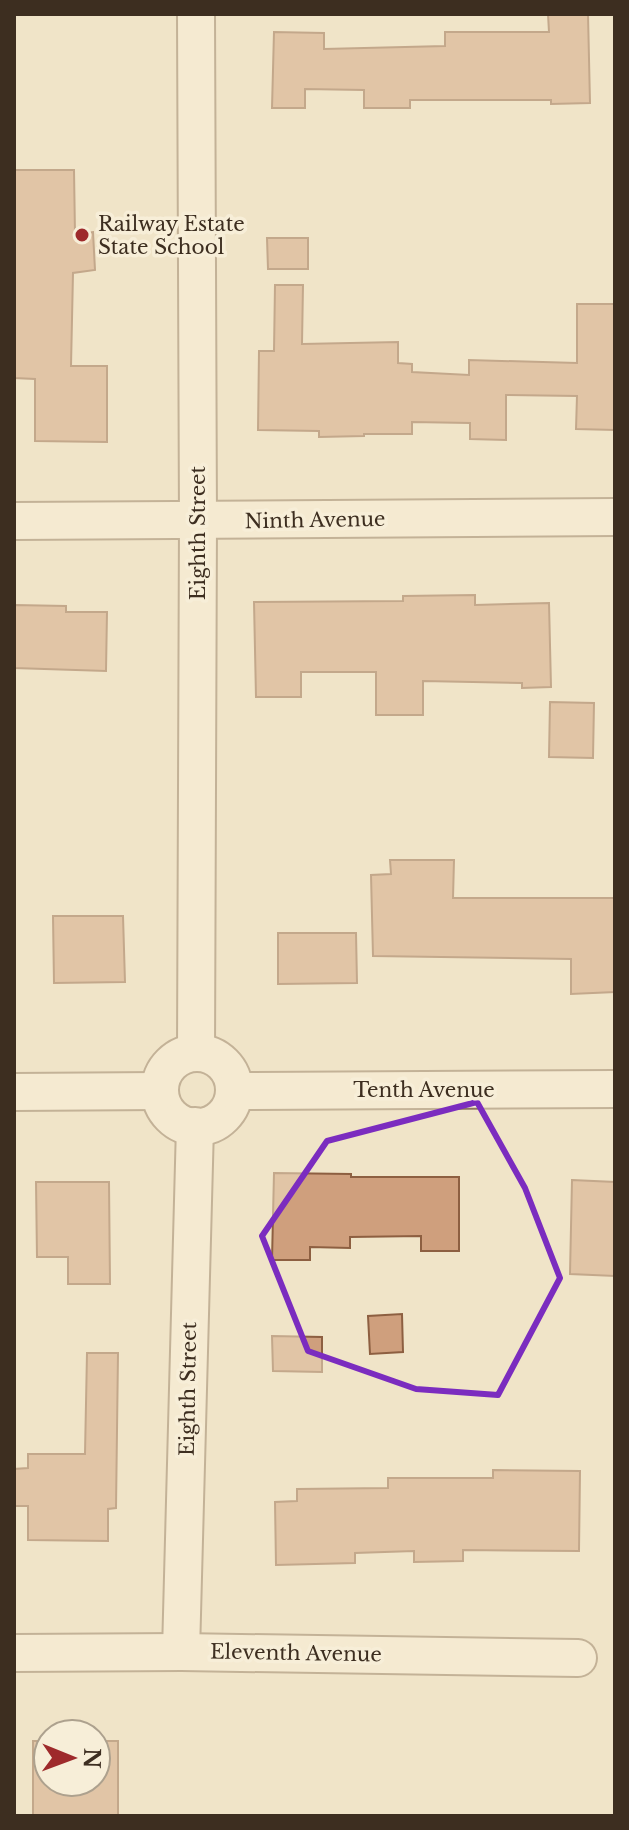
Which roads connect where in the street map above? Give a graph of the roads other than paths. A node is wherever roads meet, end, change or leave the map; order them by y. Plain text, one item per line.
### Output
1 (196, 14) edge
2 (615, 517) edge
3 (14, 521) edge
4 (198, 521) junction
5 (196, 1053) junction
6 (615, 1089) edge
7 (160, 1091) junction
8 (234, 1091) junction
9 (14, 1092) edge
10 (195, 1126) junction
11 (181, 1652) junction
12 (14, 1653) edge
13 (578, 1658) dead end

1 - 4 street, Eighth Street
2 - 4 street, Ninth Avenue
3 - 4 street, Ninth Avenue
4 - 5 street, Eighth Street
5 - 7 street
5 - 8 street
6 - 8 street, Tenth Avenue
7 - 9 street
7 - 10 street
8 - 10 street
10 - 11 street, Eighth Street
11 - 12 street, Eleventh Avenue
11 - 13 street, Eleventh Avenue

